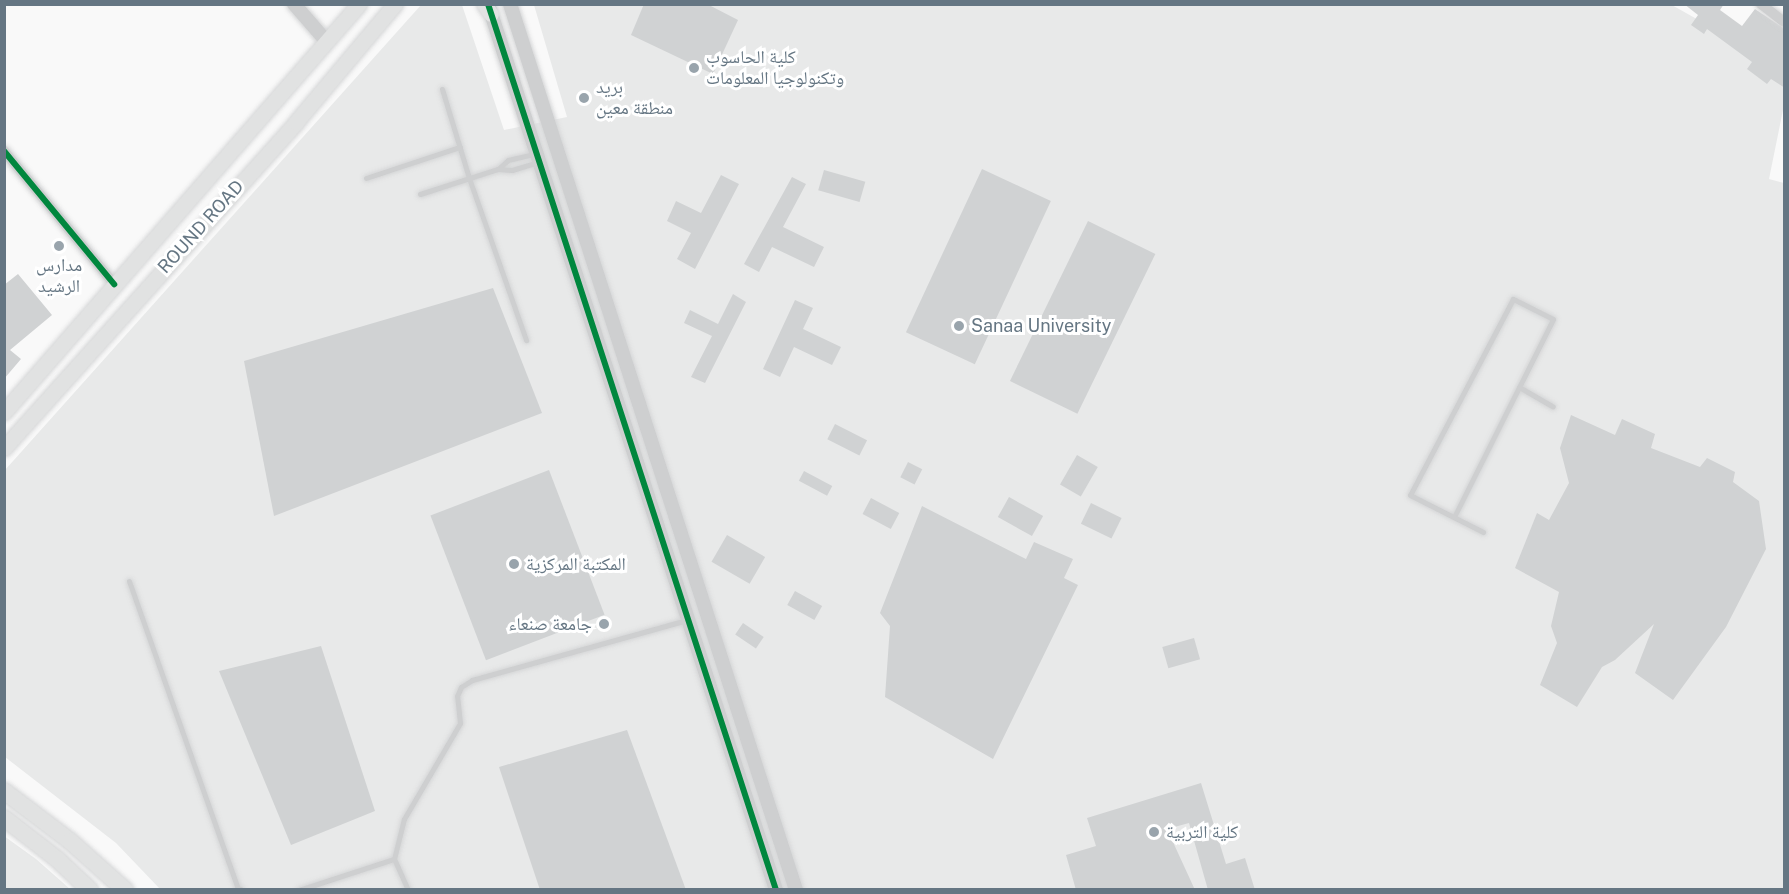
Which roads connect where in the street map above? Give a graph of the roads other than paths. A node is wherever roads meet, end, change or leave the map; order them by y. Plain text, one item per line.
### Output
1 (294, 4) edge
2 (360, 4) edge
3 (395, 4) edge
4 (510, 4) edge
5 (1761, 4) edge
6 (487, 8) edge
7 (1785, 22) edge
8 (327, 42) junction
9 (442, 89) dead end
10 (460, 147) junction
11 (4, 151) edge
12 (556, 151) junction
13 (539, 158) junction
14 (498, 169) junction
15 (366, 178) dead end
16 (469, 178) junction
17 (420, 194) dead end
18 (114, 284) junction
19 (133, 301) junction
20 (526, 340) dead end
21 (1519, 387) junction
22 (1553, 407) dead end
23 (4, 412) edge
24 (4, 448) edge
25 (1454, 517) junction
26 (1483, 532) dead end
27 (129, 581) dead end
28 (689, 619) junction
29 (4, 791) edge
30 (4, 818) edge
31 (394, 859) junction
32 (90, 890) edge
33 (125, 890) edge
34 (242, 890) edge
35 (299, 890) edge
36 (408, 890) edge
37 (777, 890) edge
38 (796, 890) edge

1 - 8 street
2 - 8 main road, ROUND ROAD
3 - 19 main road, ROUND ROAD
4 - 12 street
5 - 7 street
6 - 13 street
8 - 18 main road, ROUND ROAD
9 - 10 lane
10 - 15 lane
10 - 16 lane
11 - 18 street
12 - 13 street
12 - 38 street
13 - 14 lane
13 - 14 lane
13 - 28 street
14 - 16 lane
16 - 17 lane
16 - 20 lane
18 - 19 main road
18 - 23 main road, ROUND ROAD
19 - 24 main road, ROUND ROAD
21 - 22 lane
21 - 25 lane
21 - 25 lane
25 - 26 lane
27 - 34 lane
28 - 31 lane
28 - 37 street
29 - 33 main road
30 - 32 main road
31 - 35 lane
31 - 36 lane

